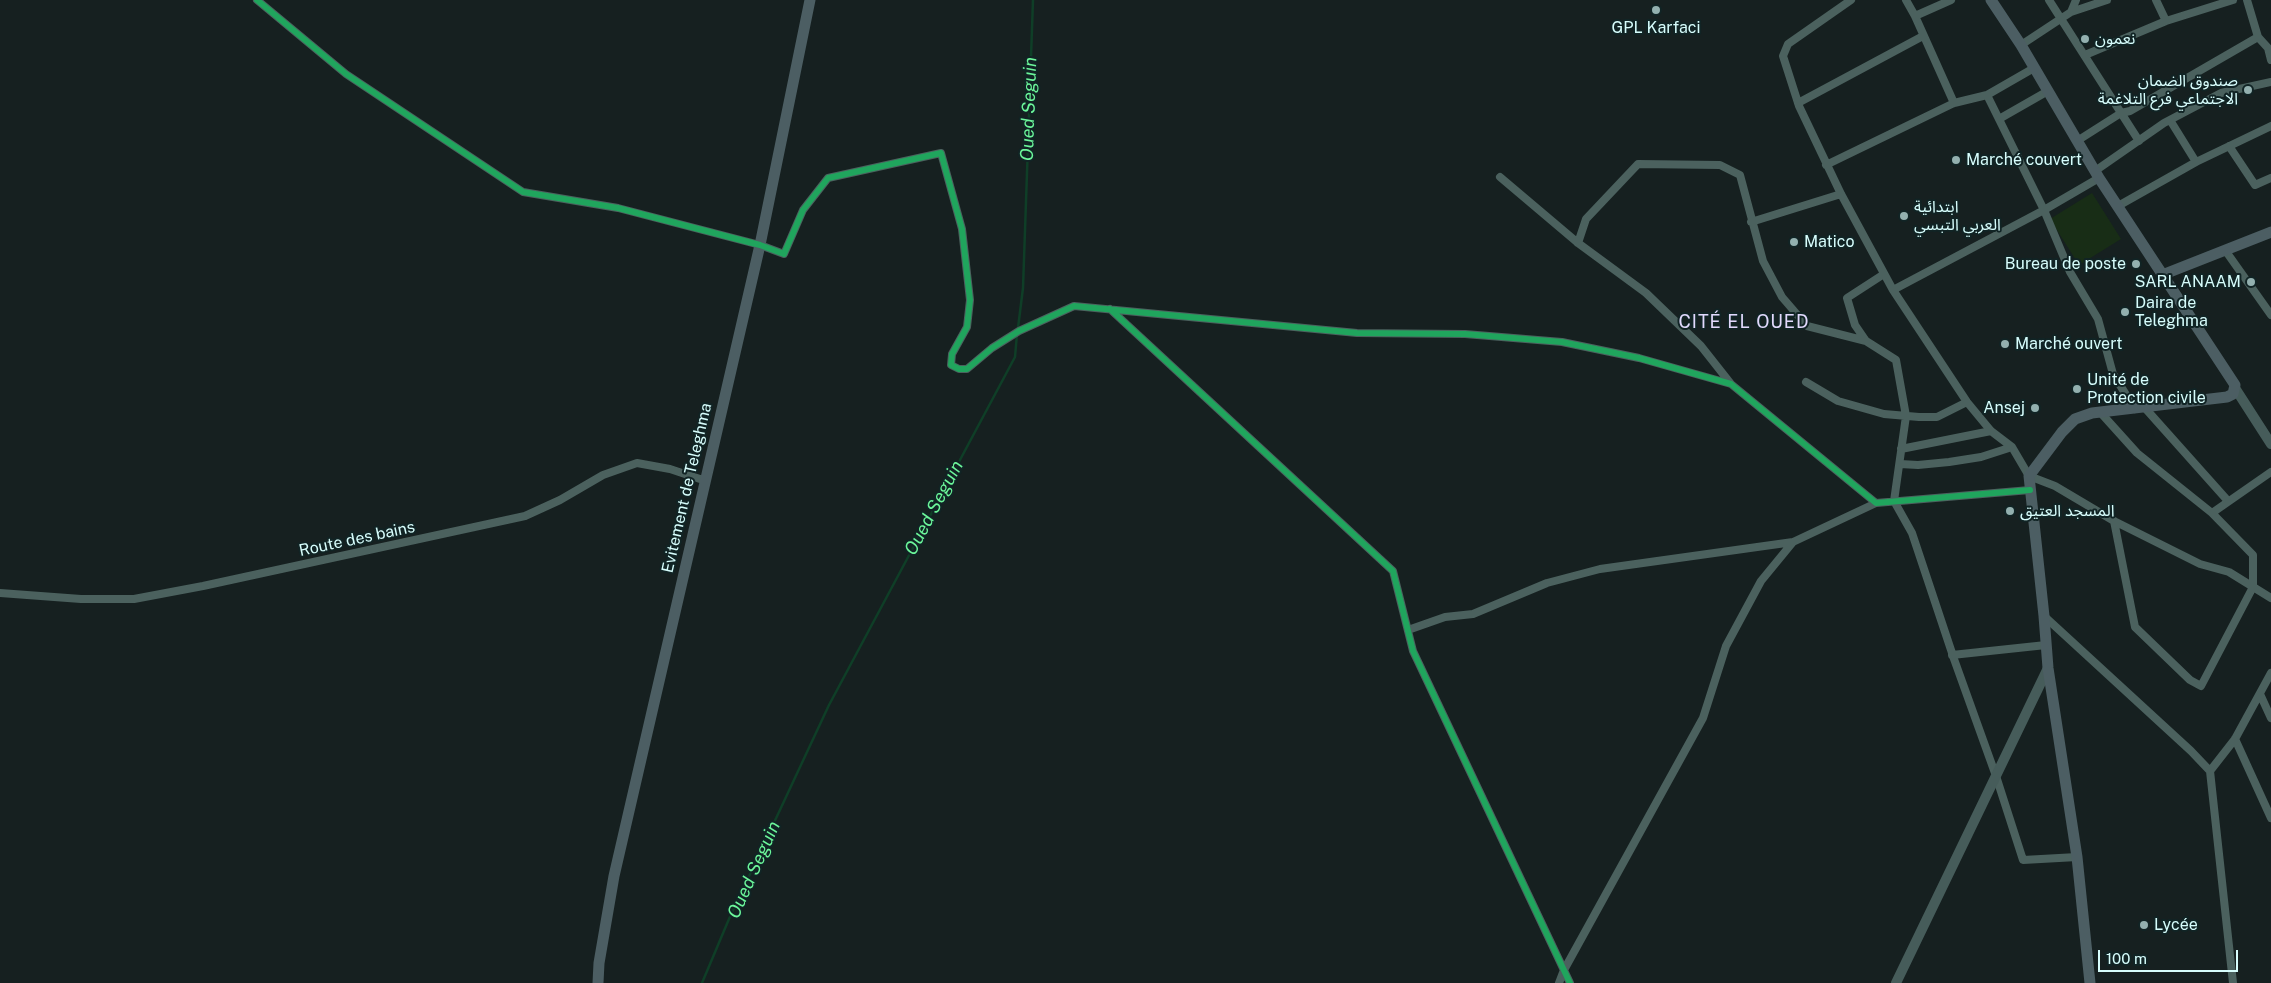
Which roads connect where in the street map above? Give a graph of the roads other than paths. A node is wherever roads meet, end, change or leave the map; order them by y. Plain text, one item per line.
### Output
1 (257, 0) edge
2 (810, 0) edge
3 (1851, 0) edge
4 (1906, 0) edge
5 (1951, 0) edge
6 (1991, 0) edge
7 (2049, 0) edge
8 (2076, 0) edge
9 (2107, 0) edge
10 (2156, 0) edge
11 (2233, 0) edge
12 (2247, 0) edge
13 (2071, 12) junction
14 (1915, 16) junction
15 (2062, 18) junction
16 (2166, 21) junction
17 (1923, 36) junction
18 (2258, 37) junction
19 (2020, 44) junction
20 (2270, 48) edge
21 (2085, 55) junction
22 (2271, 60) edge
23 (2034, 68) junction
24 (2271, 82) edge
25 (2048, 91) junction
26 (1987, 95) junction
27 (1798, 103) junction
28 (1954, 103) junction
29 (2121, 113) junction
30 (1999, 120) junction
31 (2170, 120) junction
32 (2271, 126) edge
33 (2077, 141) junction
34 (2139, 141) junction
35 (2229, 146) junction
36 (2196, 162) junction
37 (1826, 165) junction
38 (2097, 174) junction
39 (1500, 176) dead end
40 (2271, 178) edge
41 (1841, 194) junction
42 (2118, 206) junction
43 (2044, 210) junction
44 (1751, 222) junction
45 (2271, 232) edge
46 (1578, 243) junction
47 (760, 245) junction
48 (2225, 250) junction
49 (1884, 274) junction
50 (2162, 275) junction
51 (1893, 290) junction
52 (1110, 309) junction
53 (2271, 315) edge
54 (1866, 340) junction
55 (1806, 382) dead end
56 (1731, 384) junction
57 (2235, 388) junction
58 (1967, 402) junction
59 (2140, 408) junction
60 (2100, 412) junction
61 (1906, 416) junction
62 (1990, 431) junction
63 (2271, 444) edge
64 (2012, 447) junction
65 (1901, 449) junction
66 (1900, 464) junction
67 (2271, 472) edge
68 (2029, 476) junction
69 (706, 481) junction
70 (2030, 490) junction
71 (2228, 500) junction
72 (1894, 501) junction
73 (1876, 503) junction
74 (2212, 513) junction
75 (2114, 521) junction
76 (1793, 542) junction
77 (2253, 587) junction
78 (0, 593) edge
79 (2271, 598) edge
80 (2044, 616) junction
81 (1408, 630) junction
82 (2046, 645) junction
83 (1952, 655) junction
84 (2048, 668) junction
85 (2271, 673) edge
86 (2260, 694) junction
87 (2271, 718) edge
88 (2235, 739) junction
89 (2210, 771) junction
90 (1996, 776) junction
91 (2271, 818) edge
92 (2076, 857) junction
93 (1564, 970) junction
94 (598, 983) edge
95 (1559, 983) edge
96 (1570, 983) edge
97 (1896, 983) edge
98 (2090, 983) edge
99 (2233, 983) edge

1 - 47 street
2 - 47 main road, Evitement de Teleghma
3 - 27 street
4 - 14 street
5 - 14 street
6 - 19 main road
7 - 15 street
8 - 13 street
9 - 13 street
10 - 16 street
11 - 16 street
12 - 18 street
13 - 15 street
14 - 17 street
15 - 19 street
15 - 21 street
16 - 21 street
17 - 27 street
17 - 28 street
18 - 20 street
18 - 29 street
19 - 23 main road
20 - 22 street
21 - 29 street
23 - 25 main road
23 - 26 street
24 - 31 street
25 - 30 street
25 - 33 main road
26 - 28 street
26 - 30 street
27 - 37 street
28 - 37 street
29 - 33 street
29 - 34 street
30 - 43 street
31 - 34 street
31 - 36 street
32 - 35 street
33 - 38 main road
34 - 38 street
35 - 36 street
35 - 40 street
36 - 42 street
37 - 41 street
38 - 42 main road
38 - 43 street
39 - 46 street
41 - 44 street
41 - 49 street
42 - 50 main road
43 - 51 street
43 - 59 street
44 - 46 street
44 - 54 street
45 - 48 main road
46 - 56 street
47 - 52 street
47 - 69 main road, Evitement de Teleghma
48 - 50 main road
48 - 53 street
49 - 51 street
49 - 54 street
50 - 57 main road
51 - 58 street
52 - 56 street
52 - 81 street
54 - 61 street
55 - 61 street
56 - 73 street
57 - 59 main road
57 - 63 main road
58 - 61 street
58 - 62 street
59 - 60 main road
59 - 71 street
60 - 68 main road
60 - 74 street
61 - 65 street
62 - 64 street
62 - 65 street
64 - 66 street
64 - 68 street
65 - 66 street
66 - 72 street
67 - 71 street
68 - 70 main road
68 - 75 street
69 - 78 street, Route des bains
69 - 94 main road, Evitement de Teleghma
70 - 72 street
70 - 80 main road
71 - 74 street
72 - 73 street
72 - 83 street
73 - 76 street
74 - 77 street
75 - 77 street
75 - 77 street
76 - 81 street
76 - 93 street
77 - 79 street
80 - 82 main road
80 - 89 street
81 - 93 street
82 - 83 street
82 - 84 main road
83 - 90 street
84 - 90 main road
84 - 92 main road
85 - 86 street
86 - 87 street
86 - 88 street
88 - 89 street
88 - 91 street
89 - 99 street
90 - 92 street
90 - 97 main road
92 - 98 main road
93 - 95 street
93 - 96 street

